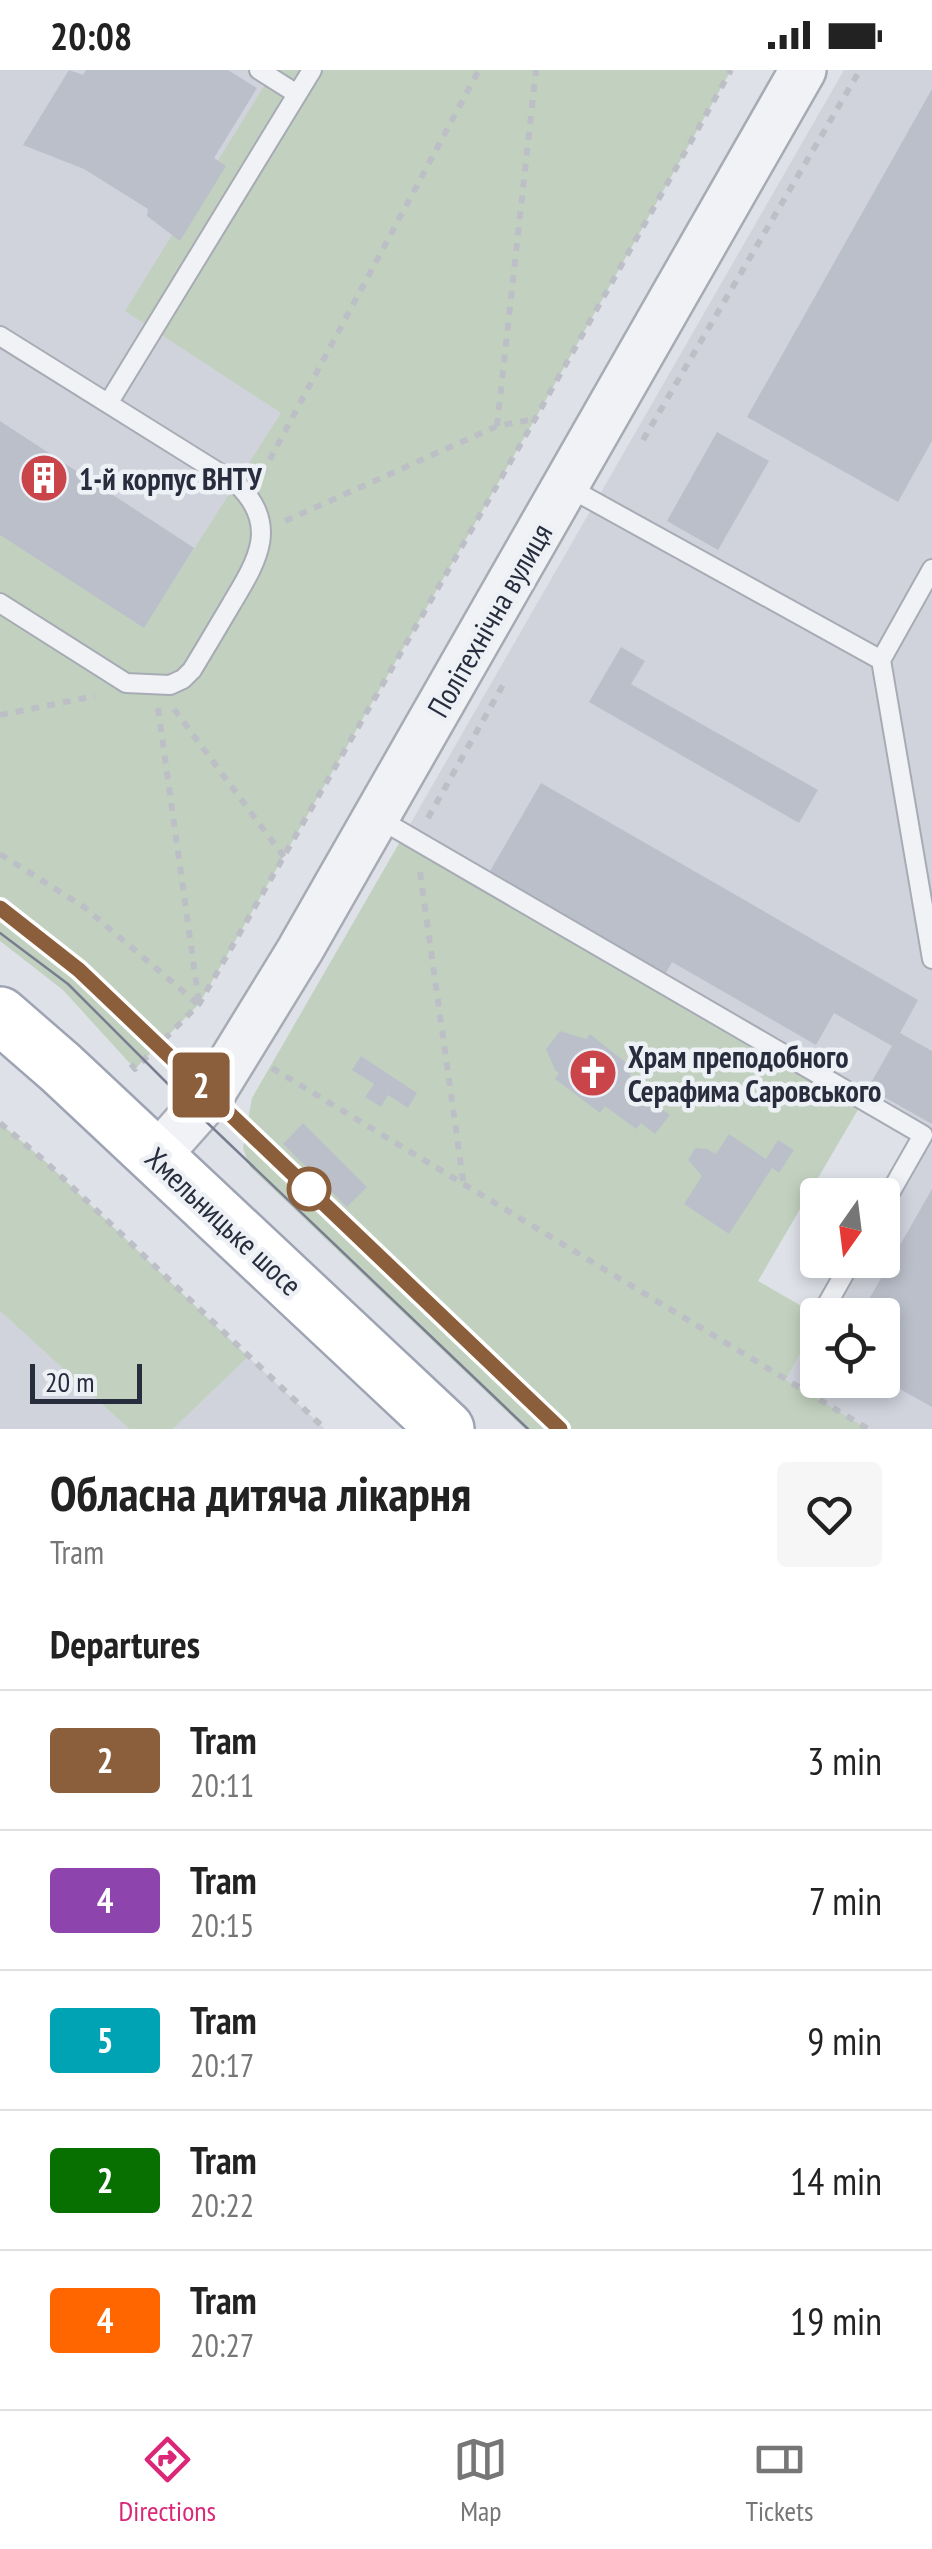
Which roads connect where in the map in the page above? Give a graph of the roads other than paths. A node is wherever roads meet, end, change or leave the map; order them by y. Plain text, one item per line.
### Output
1 (259, 70) edge
2 (312, 70) edge
3 (802, 70) edge
4 (297, 94) junction
5 (0, 336) edge
6 (109, 402) junction
7 (565, 485) junction
8 (932, 569) edge
9 (0, 603) edge
10 (881, 660) junction
11 (376, 817) junction
12 (932, 960) edge
13 (0, 1015) edge
14 (156, 1157) junction
15 (899, 1178) edge
16 (446, 1429) edge

1 - 4 lane
2 - 4 lane
3 - 7 street, Політехнічна вулиця
4 - 6 lane
5 - 6 lane
6 - 9 lane
7 - 10 lane
7 - 11 street, Політехнічна вулиця
8 - 10 lane
10 - 12 lane
11 - 14 street, Політехнічна вулиця
11 - 15 lane
13 - 14 main road, Хмельницьке шосе
14 - 16 main road, Хмельницьке шосе

